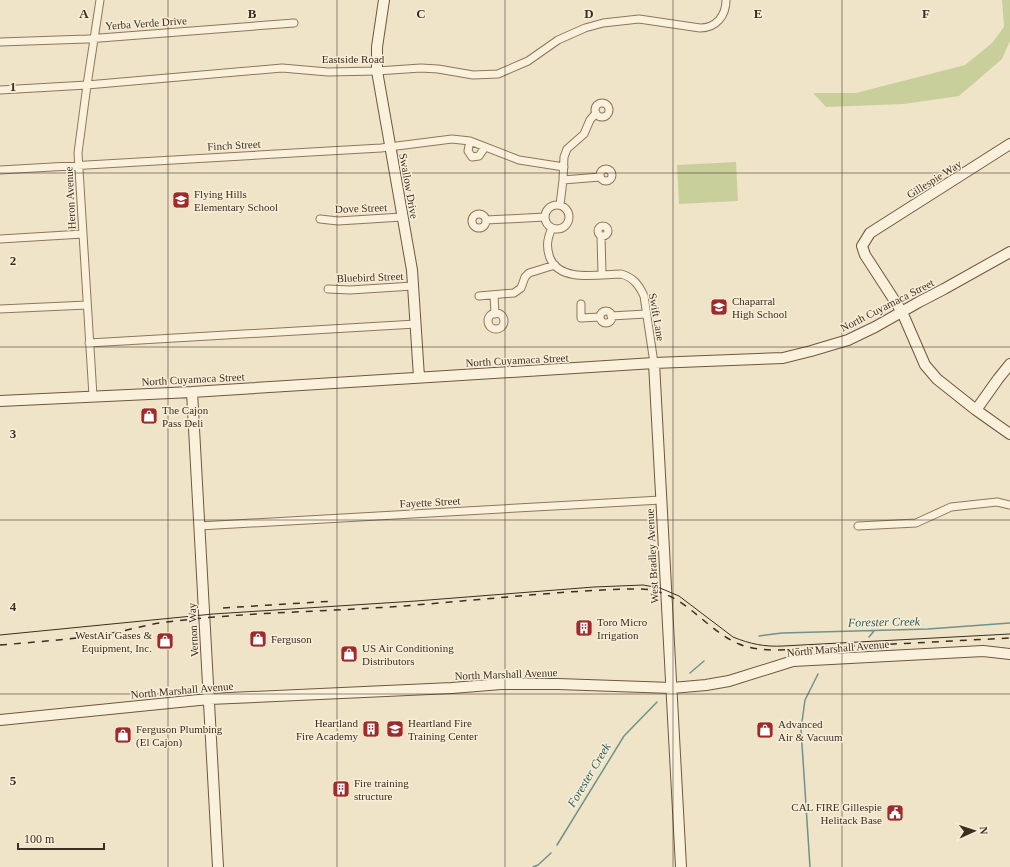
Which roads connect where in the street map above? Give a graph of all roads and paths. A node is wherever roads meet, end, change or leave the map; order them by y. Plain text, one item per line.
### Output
1 (100, 0) edge
2 (384, 0) edge
3 (726, 0) edge
4 (294, 23) dead end
5 (94, 38) junction
6 (0, 42) edge
7 (377, 71) junction
8 (87, 85) junction
9 (0, 90) edge
10 (596, 113) dead end
11 (470, 141) junction
12 (1010, 144) edge
13 (390, 147) junction
14 (485, 147) junction
15 (79, 165) junction
16 (564, 166) junction
17 (0, 170) edge
18 (600, 177) dead end
19 (563, 180) junction
20 (560, 205) junction
21 (402, 217) junction
22 (545, 217) junction
23 (320, 219) dead end
24 (486, 220) dead end
25 (552, 228) junction
26 (83, 234) junction
27 (601, 236) dead end
28 (0, 239) edge
29 (1010, 252) edge
30 (555, 265) junction
31 (602, 274) junction
32 (413, 286) junction
33 (328, 289) dead end
34 (494, 295) junction
35 (479, 296) dead end
36 (581, 304) dead end
37 (87, 305) junction
38 (0, 309) edge
39 (902, 312) junction
40 (495, 314) dead end
41 (646, 314) junction
42 (416, 324) junction
43 (89, 343) junction
44 (654, 363) junction
45 (1010, 364) edge
46 (419, 378) junction
47 (192, 392) junction
48 (93, 396) junction
49 (0, 401) edge
50 (976, 410) junction
51 (1010, 434) edge
52 (661, 500) junction
53 (1010, 505) edge
54 (199, 526) junction
55 (858, 526) dead end
56 (1010, 654) edge
57 (672, 688) junction
58 (209, 699) junction
59 (0, 720) edge
60 (218, 867) edge
61 (681, 867) edge

1 - 5 street, Heron Avenue
2 - 7 main road, Swallow Drive
3 - 7 street, Eastside Road
4 - 5 street, Yerba Verde Drive
5 - 6 street, Yerba Verde Drive
5 - 8 street, Heron Avenue
7 - 8 street, Eastside Road
7 - 13 main road, Swallow Drive
8 - 9 street, Eastside Road
8 - 15 street, Heron Avenue
10 - 16 street
11 - 13 street, Finch Street
11 - 14 street, Finch Street
11 - 14 street
12 - 39 main road, Gillespie Way
13 - 15 street, Finch Street
13 - 21 main road, Swallow Drive
14 - 16 street, Finch Street
15 - 17 street, Finch Street
15 - 26 street, Heron Avenue
16 - 19 street
18 - 19 street
19 - 20 street
20 - 22 street
20 - 25 street
21 - 23 street, Dove Street
21 - 32 main road, Swallow Drive
22 - 24 street
22 - 25 street
25 - 30 street
26 - 28 street
26 - 37 street, Heron Avenue
27 - 31 street
29 - 39 main road, North Cuyamaca Street
30 - 31 street, Swift Lane
30 - 34 street
31 - 41 street, Swift Lane
32 - 33 street, Bluebird Street
32 - 42 main road, Swallow Drive
34 - 35 street
34 - 40 street
36 - 41 street
37 - 38 street
37 - 43 street, Heron Avenue
39 - 44 main road, North Cuyamaca Street
39 - 50 main road
41 - 44 street, Swift Lane
42 - 43 street
42 - 46 main road, Swallow Drive
43 - 48 street, Heron Avenue
44 - 46 main road, North Cuyamaca Street
44 - 52 main road, West Bradley Avenue
45 - 50 main road
46 - 47 main road, North Cuyamaca Street
47 - 48 main road, North Cuyamaca Street
47 - 54 main road, Vernon Way
48 - 49 main road, North Cuyamaca Street
50 - 51 main road
52 - 54 street, Fayette Street
52 - 57 main road, West Bradley Avenue
53 - 55 street
54 - 58 main road, Vernon Way
56 - 57 main road, North Marshall Avenue
57 - 58 main road, North Marshall Avenue
57 - 61 main road, West Bradley Avenue
58 - 59 main road, North Marshall Avenue
58 - 60 main road, Vernon Way

